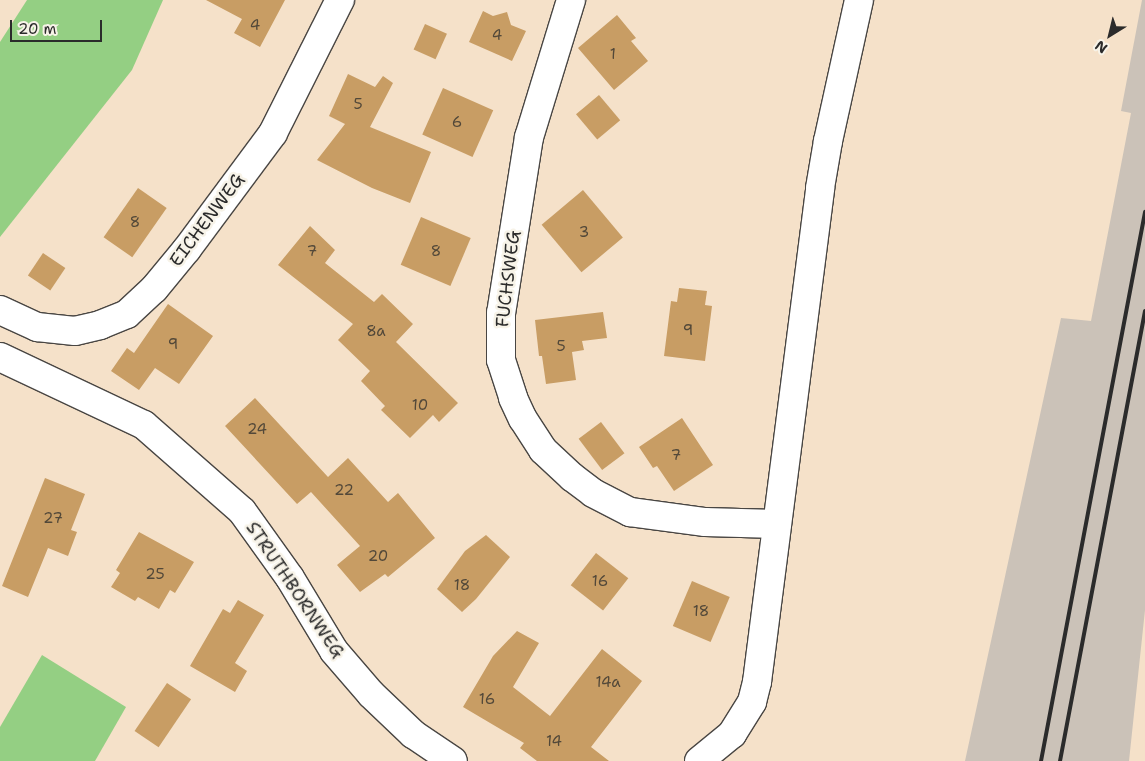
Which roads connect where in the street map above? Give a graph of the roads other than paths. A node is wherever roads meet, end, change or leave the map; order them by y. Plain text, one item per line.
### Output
1 (340, 0) edge
2 (571, 0) edge
3 (859, 0) edge
4 (0, 310) edge
5 (0, 357) edge
6 (778, 524) junction
7 (453, 761) edge
8 (699, 761) edge

1 - 4 street, EICHENWEG
2 - 6 street, FUCHSWEG
3 - 6 street
5 - 7 street, STRUTHBORNWEG
6 - 8 street

